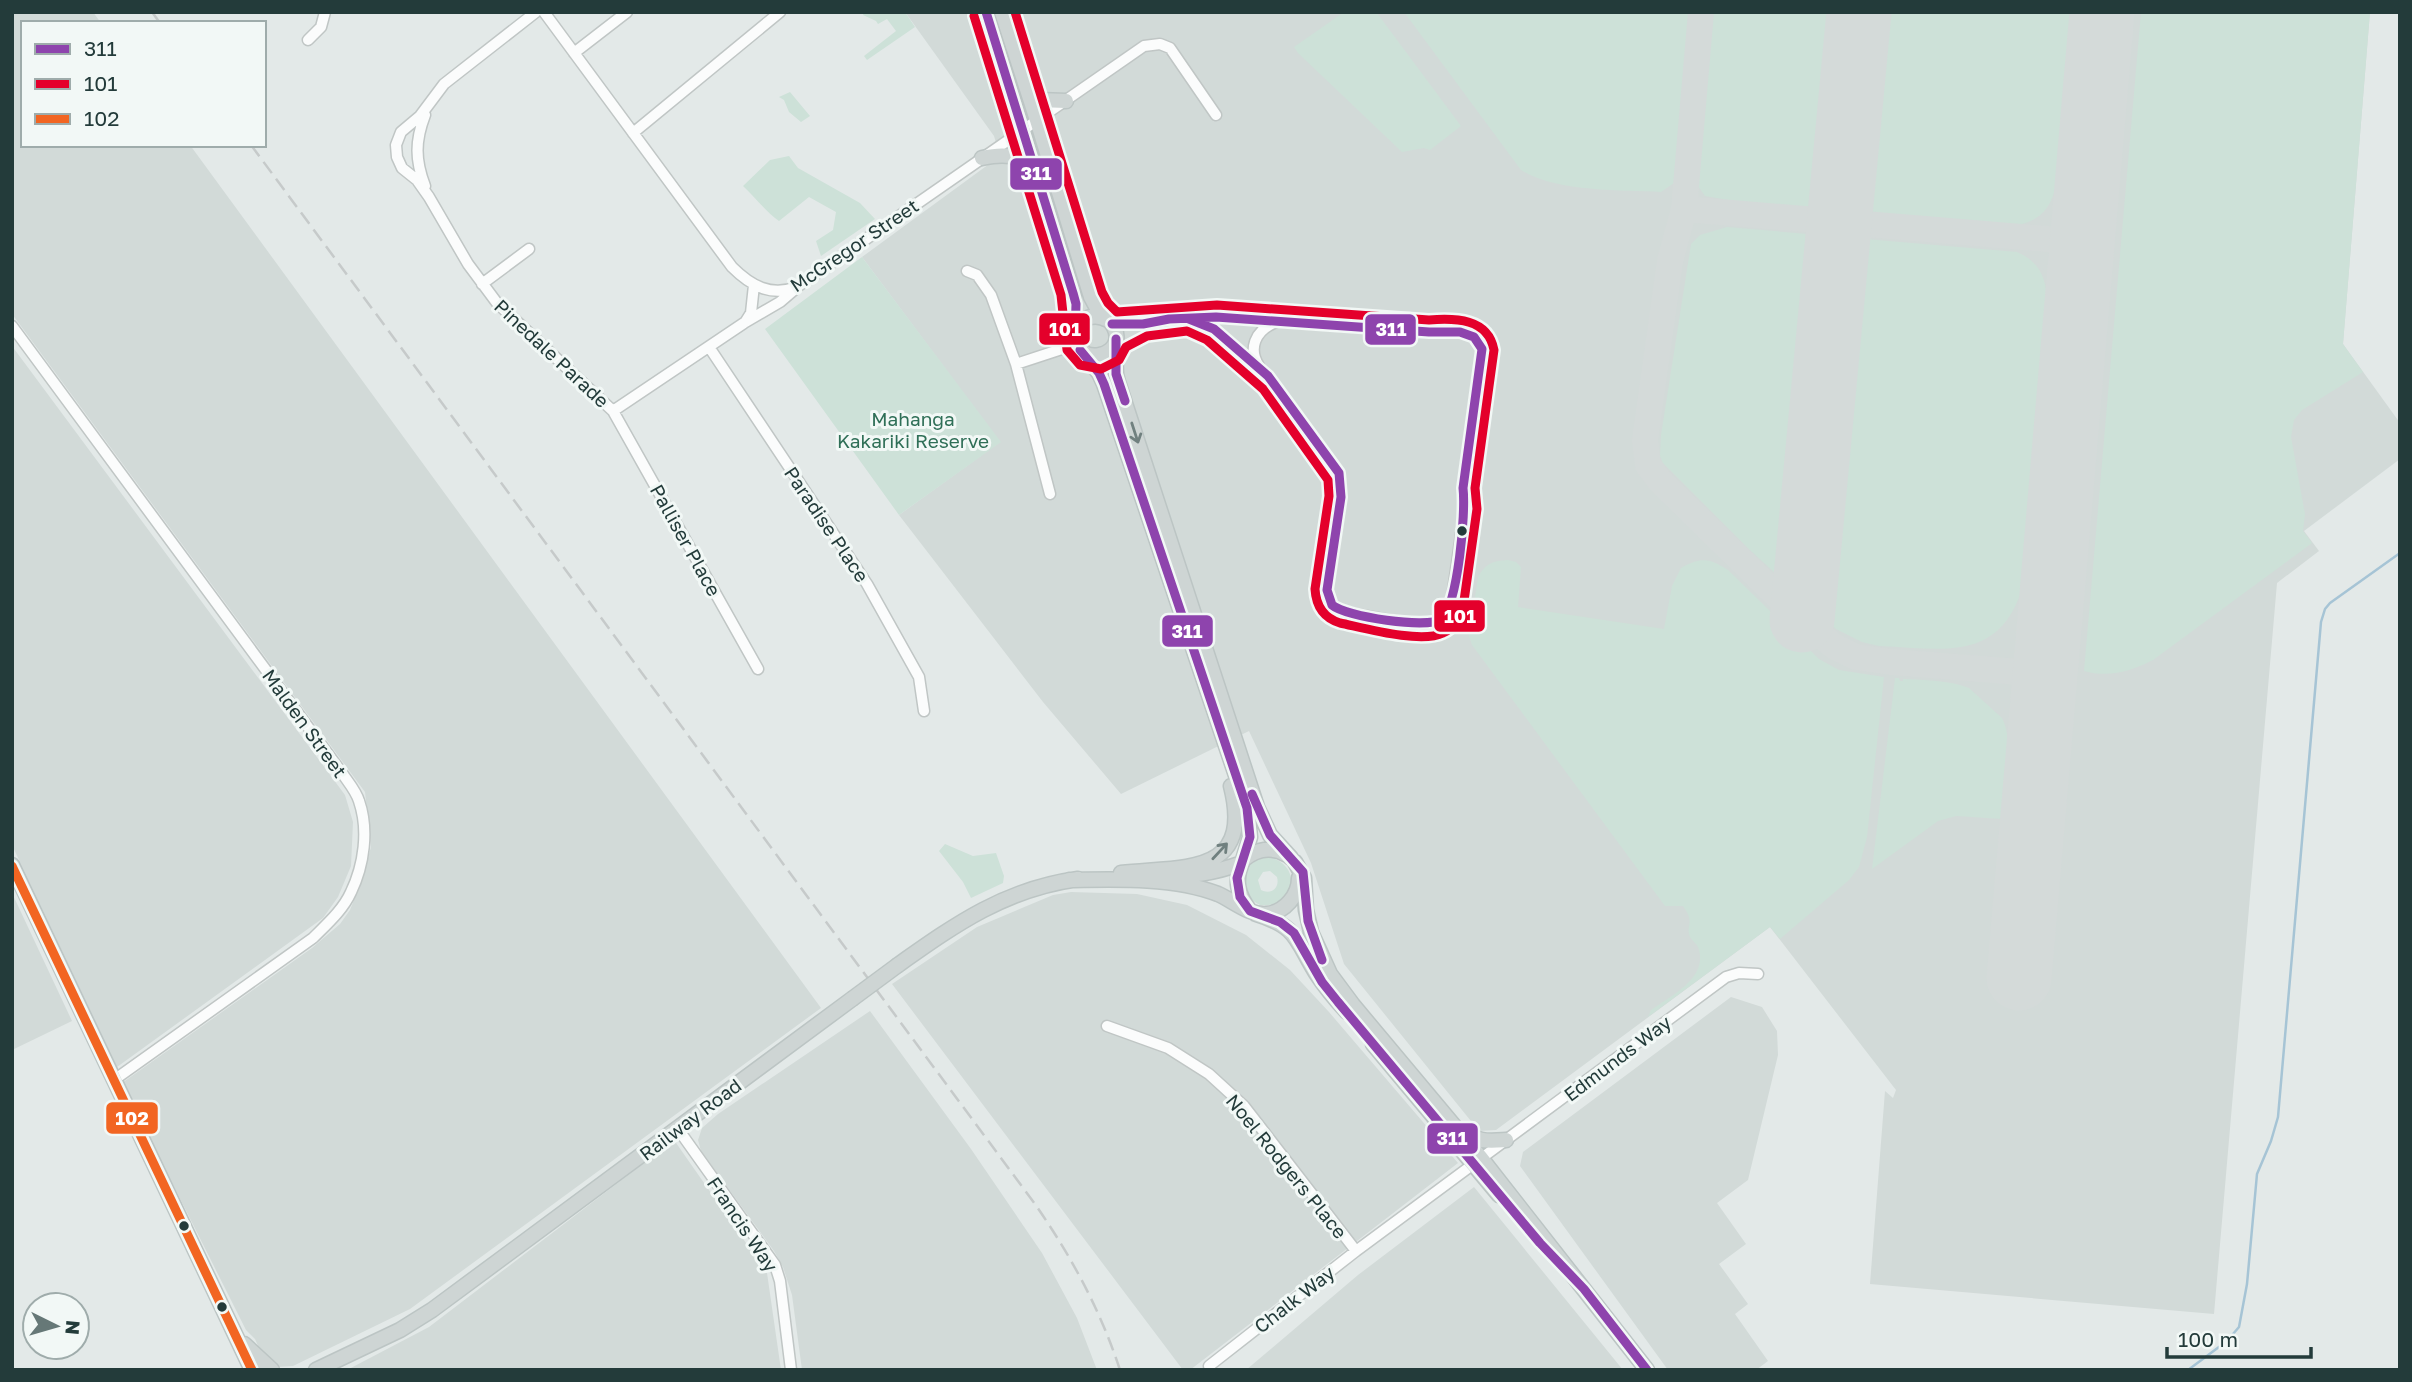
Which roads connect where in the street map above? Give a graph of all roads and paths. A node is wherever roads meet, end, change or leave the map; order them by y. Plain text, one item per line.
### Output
1 (325, 12) edge
2 (536, 12) edge
3 (544, 12) edge
4 (627, 12) edge
5 (780, 12) edge
6 (986, 12) edge
7 (1002, 12) edge
8 (308, 40) dead end
9 (574, 53) junction
10 (1029, 96) junction
11 (1066, 101) junction
12 (428, 105) junction
13 (1216, 115) dead end
14 (1037, 120) junction
15 (1023, 128) junction
16 (633, 133) junction
17 (982, 158) junction
18 (1036, 172) junction
19 (429, 197) junction
20 (529, 249) dead end
21 (967, 271) dead end
22 (482, 284) junction
23 (754, 285) junction
24 (797, 287) junction
25 (1189, 319) junction
26 (1110, 322) junction
27 (744, 323) junction
28 (1276, 323) junction
29 (1143, 324) junction
30 (12, 326) edge
31 (1116, 341) junction
32 (1077, 343) junction
33 (709, 347) junction
34 (1016, 364) junction
35 (1268, 376) junction
36 (613, 411) junction
37 (1050, 494) dead end
38 (758, 669) dead end
39 (1209, 700) junction
40 (924, 711) dead end
41 (1293, 860) junction
42 (1242, 862) junction
43 (12, 865) edge
44 (1109, 874) junction
45 (1069, 880) junction
46 (1253, 912) junction
47 (1758, 974) dead end
48 (1107, 1026) dead end
49 (1399, 1060) junction
50 (114, 1080) junction
51 (678, 1129) junction
52 (1506, 1140) junction
53 (1477, 1162) junction
54 (1356, 1251) junction
55 (236, 1335) junction
56 (1209, 1366) dead end
57 (252, 1370) edge
58 (272, 1370) edge
59 (316, 1370) edge
60 (791, 1370) edge
61 (1647, 1370) edge

1 - 8 street
2 - 12 street, Pinedale Parade
3 - 9 street
4 - 9 street
5 - 16 street
6 - 15 main road
7 - 10 main road
9 - 16 street
10 - 11 main road
10 - 14 main road
11 - 13 street, McGregor Street
11 - 14 street, McGregor Street
12 - 19 street, Pinedale Parade
12 - 19 street, Pinedale Parade
14 - 15 street, McGregor Street
14 - 26 main road
15 - 17 street, McGregor Street
15 - 18 main road
16 - 23 street
17 - 18 main road
17 - 24 street, McGregor Street
18 - 32 main road
19 - 22 street, Pinedale Parade
20 - 22 street
21 - 34 street
22 - 36 street, Pinedale Parade
23 - 24 street, McGregor Street
23 - 27 street
24 - 27 street, Pinedale Parade
25 - 28 street
25 - 29 street
25 - 35 street
26 - 29 street
26 - 31 main road
26 - 32 main road
27 - 33 street, Pinedale Parade
28 - 35 street
28 - 35 street
29 - 31 street
30 - 50 street, Malden Street
31 - 32 main road
31 -> 41 main road
32 - 34 street
32 - 39 main road
33 - 36 street, Pinedale Parade
33 - 40 street, Paradise Place
34 - 37 street
36 - 38 street, Palliser Place
39 - 42 main road
44 -> 39 main road
41 - 42 main road
41 - 46 main road
41 - 49 main road, Railway Road
42 - 44 main road, Railway Road
42 - 46 main road
43 - 50 main road
44 - 45 main road, Railway Road
45 - 46 main road, Railway Road
45 - 51 main road, Railway Road, bridge
46 - 53 main road, Railway Road
47 - 52 street, Edmunds Way
48 - 54 street, Noel Rodgers Place
49 - 52 main road
49 - 53 main road, Railway Road
50 - 55 main road
51 - 59 main road, Railway Road
51 - 60 street, Francis Way
52 - 53 street, Edmunds Way
53 - 54 street, Chalk Way
53 - 61 main road, Railway Road
54 - 56 street, Chalk Way
55 - 57 main road
55 - 58 main road

